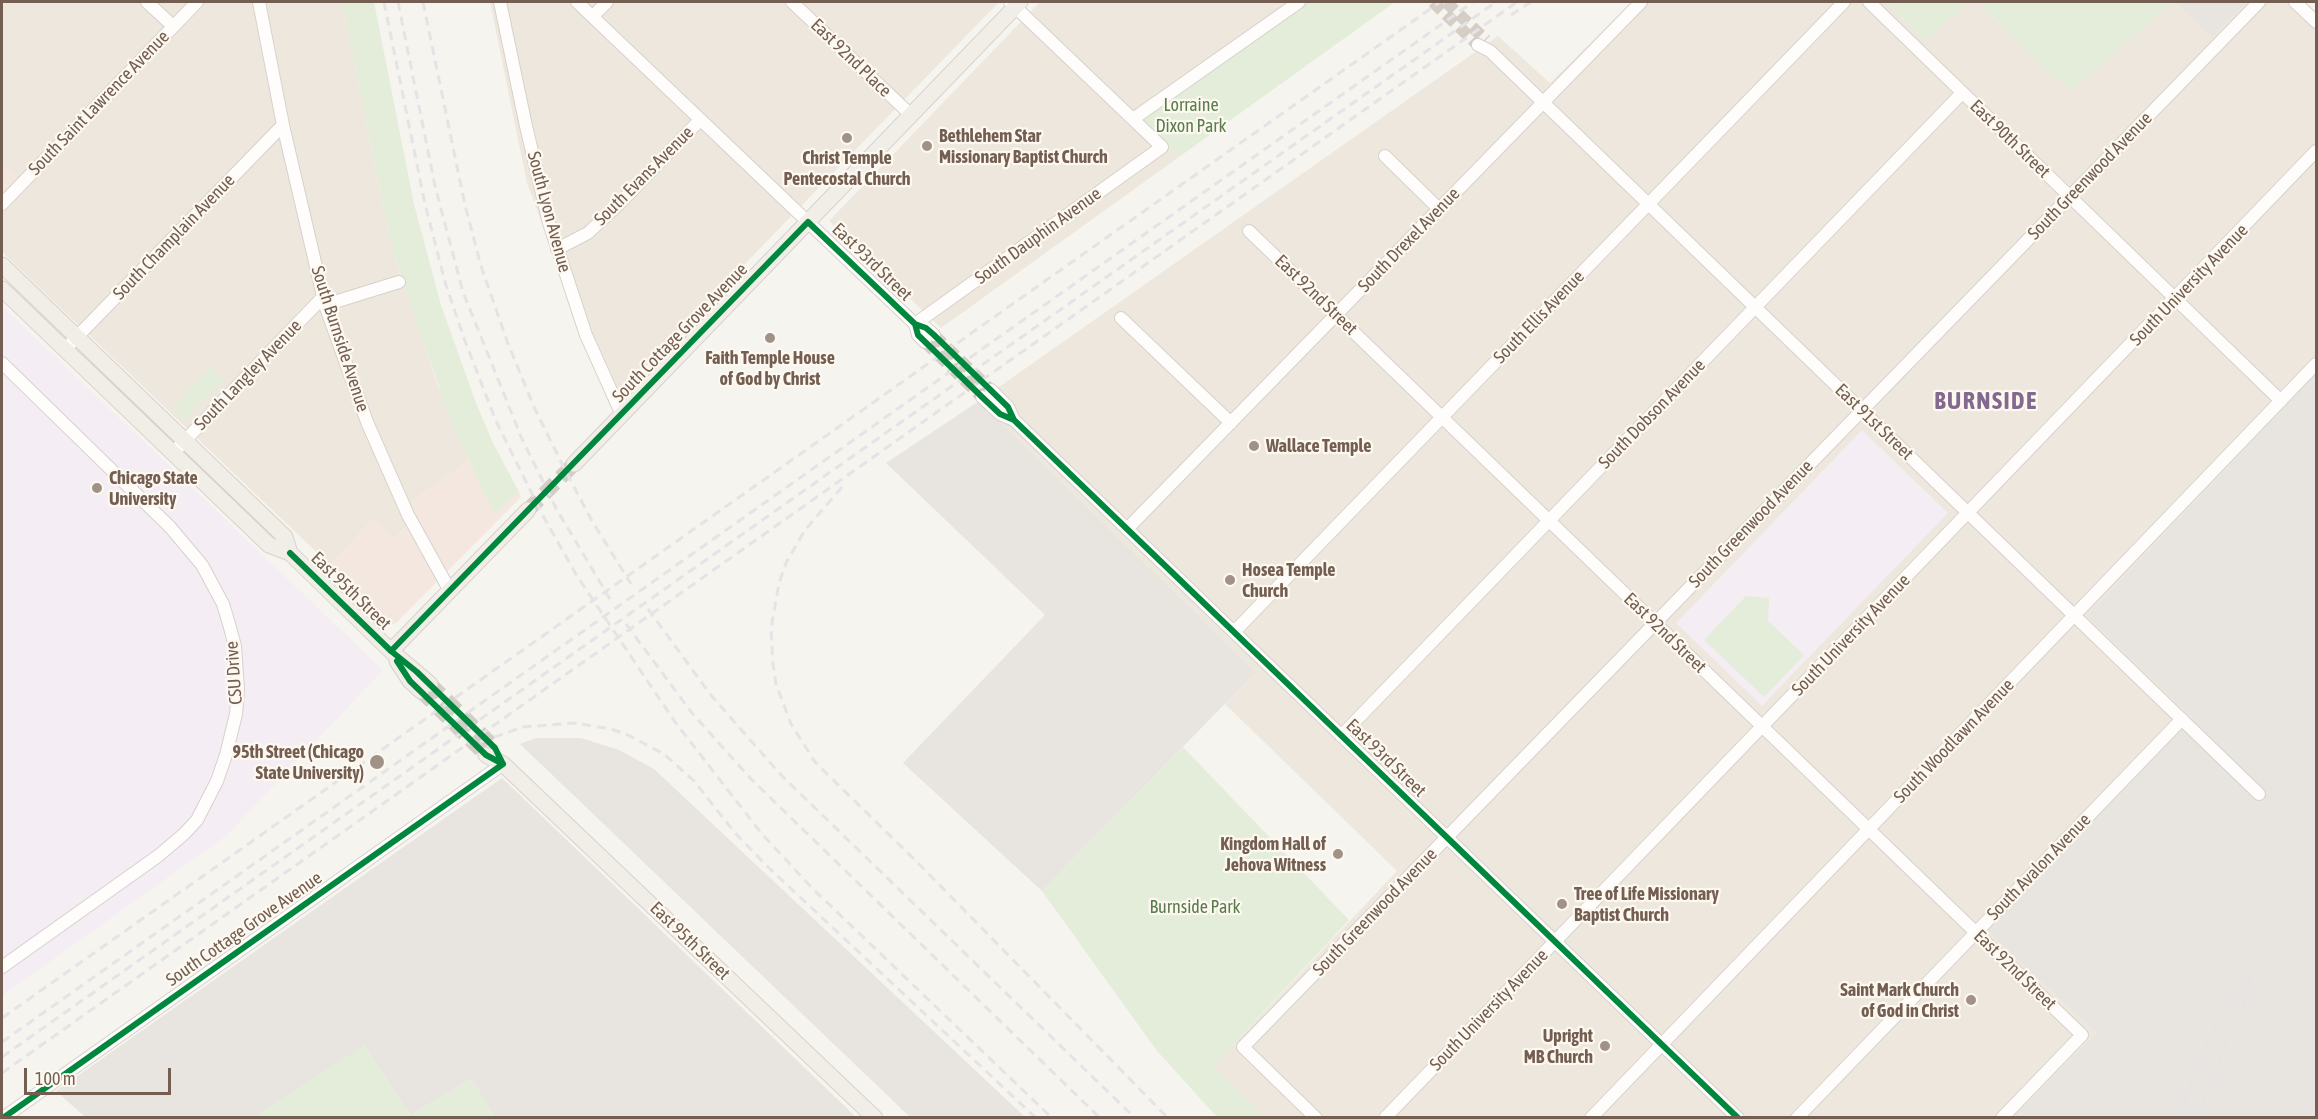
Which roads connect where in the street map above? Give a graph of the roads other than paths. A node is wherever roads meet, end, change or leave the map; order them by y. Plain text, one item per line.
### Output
1 (147, 2) edge
2 (197, 2) edge
3 (259, 2) edge
4 (500, 2) edge
5 (577, 2) edge
6 (607, 2) edge
7 (792, 2) edge
8 (1299, 2) edge
9 (1641, 2) edge
10 (1844, 2) edge
11 (1869, 2) edge
12 (2259, 2) edge
13 (2295, 2) edge
14 (1015, 3) edge
15 (593, 16) junction
16 (2316, 22) edge
17 (173, 26) junction
18 (1485, 45) tunnel mouth
19 (1962, 93) junction
20 (1543, 102) junction
21 (911, 116) junction
22 (1133, 119) junction
23 (700, 120) junction
24 (283, 125) junction
25 (2316, 151) edge
26 (1385, 156) dead end
27 (2070, 196) junction
28 (2, 204) edge
29 (1648, 204) junction
30 (1439, 209) junction
31 (808, 222) junction
32 (1249, 231) dead end
33 (557, 249) junction
34 (2, 265) edge
35 (399, 282) dead end
36 (2, 289) edge
37 (2176, 299) junction
38 (324, 301) junction
39 (1755, 307) junction
40 (1336, 315) junction
41 (1121, 318) dead end
42 (915, 324) junction
43 (77, 337) junction
44 (930, 339) tunnel mouth
45 (65, 350) junction
46 (2, 363) edge
47 (2316, 364) edge
48 (986, 394) tunnel mouth
49 (2281, 402) junction
50 (1862, 411) junction
51 (622, 415) junction
52 (1442, 417) junction
53 (1231, 423) junction
54 (184, 441) junction
55 (173, 453) junction
56 (574, 464) tunnel mouth
57 (528, 510) tunnel mouth
58 (1969, 514) junction
59 (1549, 521) junction
60 (1127, 529) junction
61 (290, 553) junction
62 (450, 591) junction
63 (2075, 616) junction
64 (1655, 623) junction
65 (1234, 632) junction
66 (391, 651) junction
67 (425, 688) tunnel mouth
68 (2182, 719) junction
69 (1762, 727) junction
70 (1341, 736) junction
71 (490, 751) tunnel mouth
72 (503, 764) junction
73 (2259, 794) dead end
74 (1870, 830) junction
75 (1447, 837) junction
76 (1976, 932) junction
77 (1555, 941) junction
78 (2, 967) edge
79 (1662, 1044) junction
80 (3, 1118) edge
81 (875, 1118) edge
82 (1316, 1118) edge
83 (1385, 1118) edge
84 (1591, 1118) edge
85 (1738, 1118) edge
86 (1797, 1118) edge
87 (2002, 1118) edge

1 - 17 street
2 - 17 street, South Saint Lawrence Avenue
3 - 24 street, South Burnside Avenue
4 - 33 street, South Lyon Avenue
5 - 15 street, East 93rd Street
6 - 15 street
7 - 21 street, East 92nd Place
8 - 22 street
9 - 20 street, South Drexel Avenue
10 - 29 street, South Ellis Avenue
11 - 19 street, East 90th Street
12 - 27 street, South Greenwood Avenue
13 - 16 street
14 - 21 main road, South Cottage Grove Avenue
14 - 22 street
15 - 23 street, East 93rd Street
17 - 28 street, South Saint Lawrence Avenue
18 - 20 street, East 91st Street
19 - 27 street, East 90th Street
19 - 39 street, South Dobson Avenue
20 - 29 street, East 91st Street
20 - 30 street, South Drexel Avenue
21 - 31 main road, South Cottage Grove Avenue
22 - 42 street, South Dauphin Avenue
23 - 31 street, East 93rd Street
23 - 33 street, South Evans Avenue
24 - 38 street, South Burnside Avenue
24 - 43 street, South Champlain Avenue
25 - 37 street, South University Avenue
26 - 30 street
27 - 37 street, East 90th Street
27 - 50 street, South Greenwood Avenue
29 - 39 street, East 91st Street
29 - 52 street, South Ellis Avenue
30 - 40 street, South Drexel Avenue
31 - 42 street, East 93rd Street
31 - 51 main road, South Cottage Grove Avenue
32 - 40 street, East 92nd Street
33 - 51 street, South Lyon Avenue
34 - 43 main road, East 95th Street
35 - 38 street, South Langley Avenue
36 - 45 main road, East 95th Street
37 - 49 street, East 90th Street
37 - 58 street, South University Avenue
38 - 54 street, South Langley Avenue
38 - 62 street, South Burnside Avenue
39 - 50 street, East 91st Street
39 - 59 street, South Dobson Avenue
40 - 52 street, East 92nd Street
40 - 53 street, South Drexel Avenue
41 - 53 street
42 - 44 street, East 93rd Street
43 - 45 street, South Champlain Avenue
43 - 54 main road, East 95th Street
45 - 55 main road, East 95th Street
46 - 78 street, CSU Drive
47 - 49 street, South Woodlawn Avenue
48 - 60 street, East 93rd Street
49 - 63 street, South Woodlawn Avenue
50 - 58 street, East 91st Street
50 - 64 street, South Greenwood Avenue
51 - 56 main road, South Cottage Grove Avenue
52 - 59 street, East 92nd Street
52 - 65 street, South Ellis Avenue
53 - 60 street, South Drexel Avenue
54 - 55 street, South Langley Avenue
54 - 61 main road, East 95th Street
55 - 61 main road, East 95th Street
57 - 62 main road
58 - 63 street, East 91st Street
58 - 69 street, South University Avenue
59 - 64 street, East 92nd Street
59 - 70 street, South Dobson Avenue
60 - 65 street, East 93rd Street
61 - 66 main road, East 95th Street
62 - 66 main road
63 - 68 street, East 91st Street
63 - 74 street, South Woodlawn Avenue
64 - 69 street, East 92nd Street
64 - 75 street, South Greenwood Avenue
65 - 70 street, East 93rd Street
66 - 67 main road, East 95th Street
68 - 73 street, East 91st Street
68 - 76 street, South Avalon Avenue
69 - 74 street, East 92nd Street
69 - 77 street, South University Avenue
70 - 75 street, East 93rd Street
71 - 72 main road, East 95th Street
72 - 80 street, South Cottage Grove Avenue
72 - 81 main road, East 95th Street
74 - 76 street, East 92nd Street
74 - 79 street, South Woodlawn Avenue
75 - 77 street, East 93rd Street
75 - 82 street, South Greenwood Avenue
76 - 86 street, South Avalon Avenue
76 - 87 street, East 92nd Street
77 - 79 street, East 93rd Street
77 - 83 street, South University Avenue
79 - 84 street, South Woodlawn Avenue
79 - 85 street, East 93rd Street

